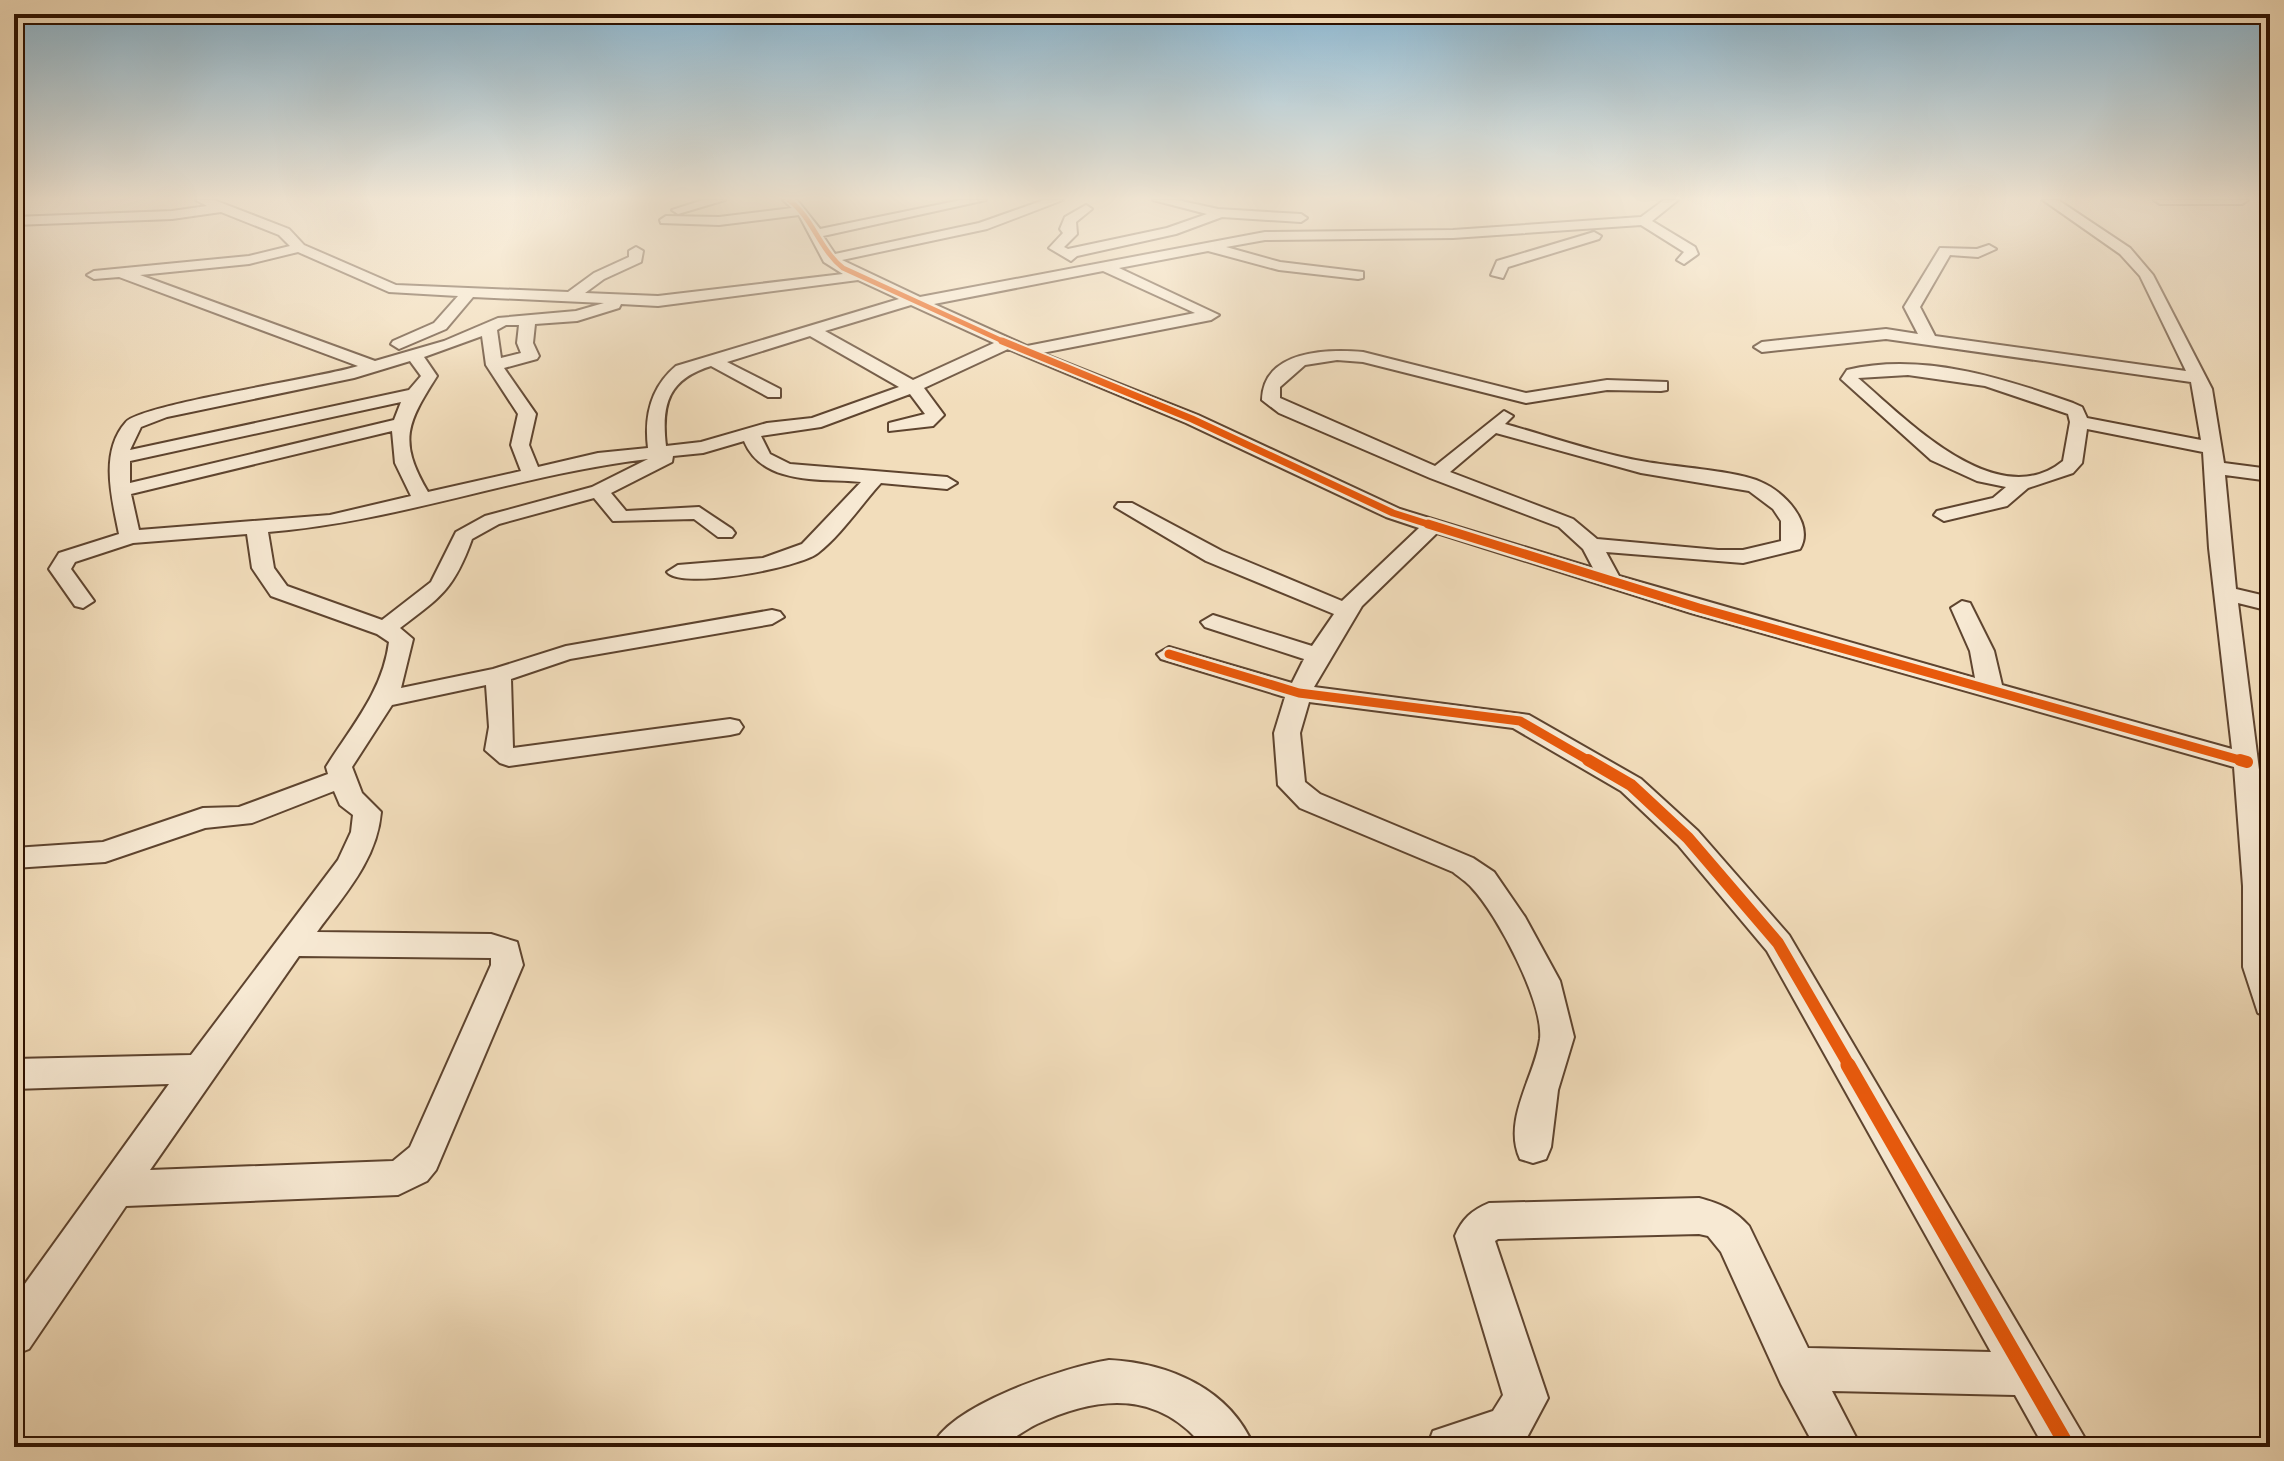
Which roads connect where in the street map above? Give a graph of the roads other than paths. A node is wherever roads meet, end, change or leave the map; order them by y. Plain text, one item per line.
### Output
1 (169, 268) edge
2 (343, 268) edge
3 (617, 268) edge
4 (845, 268) edge
5 (1098, 268) edge
6 (1099, 268) edge
7 (1298, 268) edge
8 (1500, 268) edge
9 (1935, 268) edge
10 (2140, 268) edge
11 (122, 273) junction
12 (94, 275) dead end
13 (1358, 275) dead end
14 (1498, 275) dead end
15 (858, 276) junction
16 (469, 293) junction
17 (571, 297) junction
18 (626, 299) junction
19 (915, 301) junction
20 (528, 319) junction
21 (488, 325) junction
22 (813, 331) junction
23 (1929, 340) junction
24 (1017, 347) junction
25 (1762, 347) dead end
26 (415, 356) junction
27 (353, 358) junction
28 (713, 361) junction
29 (494, 365) junction
30 (372, 366) junction
31 (2199, 378) junction
32 (1661, 386) dead end
33 (913, 387) junction
34 (774, 393) dead end
35 (415, 394) junction
36 (1526, 398) junction
37 (2079, 422) junction
38 (400, 424) junction
39 (1492, 426) junction
40 (895, 427) dead end
41 (751, 433) junction
42 (668, 452) junction
43 (123, 457) junction
44 (2214, 458) junction
45 (531, 473) junction
46 (1437, 474) junction
47 (2270, 475) edge
48 (874, 481) junction
49 (947, 483) dead end
50 (2021, 484) junction
51 (120, 491) junction
52 (599, 491) junction
53 (422, 498) junction
54 (1125, 507) dead end
55 (1944, 515) dead end
56 (1433, 526) junction
57 (257, 529) junction
58 (725, 533) dead end
59 (130, 537) junction
60 (1592, 546) junction
61 (678, 572) dead end
62 (1611, 582) junction
63 (2226, 593) junction
64 (83, 601) dead end
65 (2270, 604) edge
66 (1962, 608) dead end
67 (1347, 611) junction
68 (772, 617) dead end
69 (1213, 622) dead end
70 (385, 629) junction
71 (1169, 654) dead end
72 (1318, 656) junction
73 (498, 675) junction
74 (1990, 689) junction
75 (1299, 693) junction
76 (383, 699) junction
77 (730, 727) dead end
78 (2247, 762) junction
79 (343, 778) junction
80 (14, 858) edge
81 (2264, 888) edge
82 (290, 944) junction
83 (2270, 1004) edge
84 (201, 1069) junction
85 (14, 1074) edge
86 (1533, 1147) dead end
87 (114, 1189) junction
88 (14, 1334) edge
89 (1796, 1369) junction
90 (2025, 1374) junction
91 (954, 1447) edge
92 (1232, 1447) edge
93 (1449, 1447) edge
94 (1839, 1447) edge
95 (2068, 1447) edge

1 - 11 street
2 - 16 street
3 - 17 street
4 - 15 street
5 - 19 street
6 - 24 street
7 - 13 street
8 - 14 street
9 - 23 street
10 - 31 street
11 - 12 street
11 - 27 street
15 - 18 street
15 - 19 street
16 - 17 street
16 - 27 street
17 - 18 street
18 - 20 street
19 - 22 street
19 - 24 street
20 - 21 street
20 - 29 street
21 - 26 street
21 - 29 street
22 - 28 street
22 - 33 street
23 - 25 street
23 - 31 street
24 - 33 street
24 - 56 street
26 - 30 street
26 - 35 street
27 - 30 street
28 - 34 street
28 - 42 street
29 - 45 street
30 - 43 street
31 - 44 street
32 - 36 street
33 - 40 street
33 - 41 street
35 - 38 street
35 - 43 street
36 - 39 street
36 - 46 street
37 - 44 street
37 - 50 street
37 - 50 street
38 - 51 street
38 - 53 street
39 - 46 street
39 - 60 street
41 - 42 street
41 - 48 street
42 - 45 street
42 - 52 street
43 - 51 street
44 - 47 street
44 - 63 street
45 - 53 street
46 - 60 street
48 - 49 street
48 - 61 street
50 - 55 street
51 - 59 street
52 - 58 street
52 - 70 street
53 - 57 street
54 - 67 street
56 - 62 street
56 - 67 street
57 - 59 street
57 - 70 street
59 - 64 street
60 - 62 street
62 - 74 street
63 - 65 street
63 - 78 street
66 - 74 street
67 - 72 street
68 - 73 street
69 - 72 street
70 - 76 street
71 - 75 street
72 - 75 street
73 - 76 street
73 - 77 street
74 - 78 street
75 - 86 street
75 - 90 street
76 - 79 street
78 - 81 street
79 - 80 street
79 - 82 street
81 - 83 street
82 - 84 street
82 - 87 street
84 - 85 street
84 - 87 street
87 - 88 street
89 - 90 street
89 - 93 street
89 - 94 street
90 - 95 street
91 - 92 street

